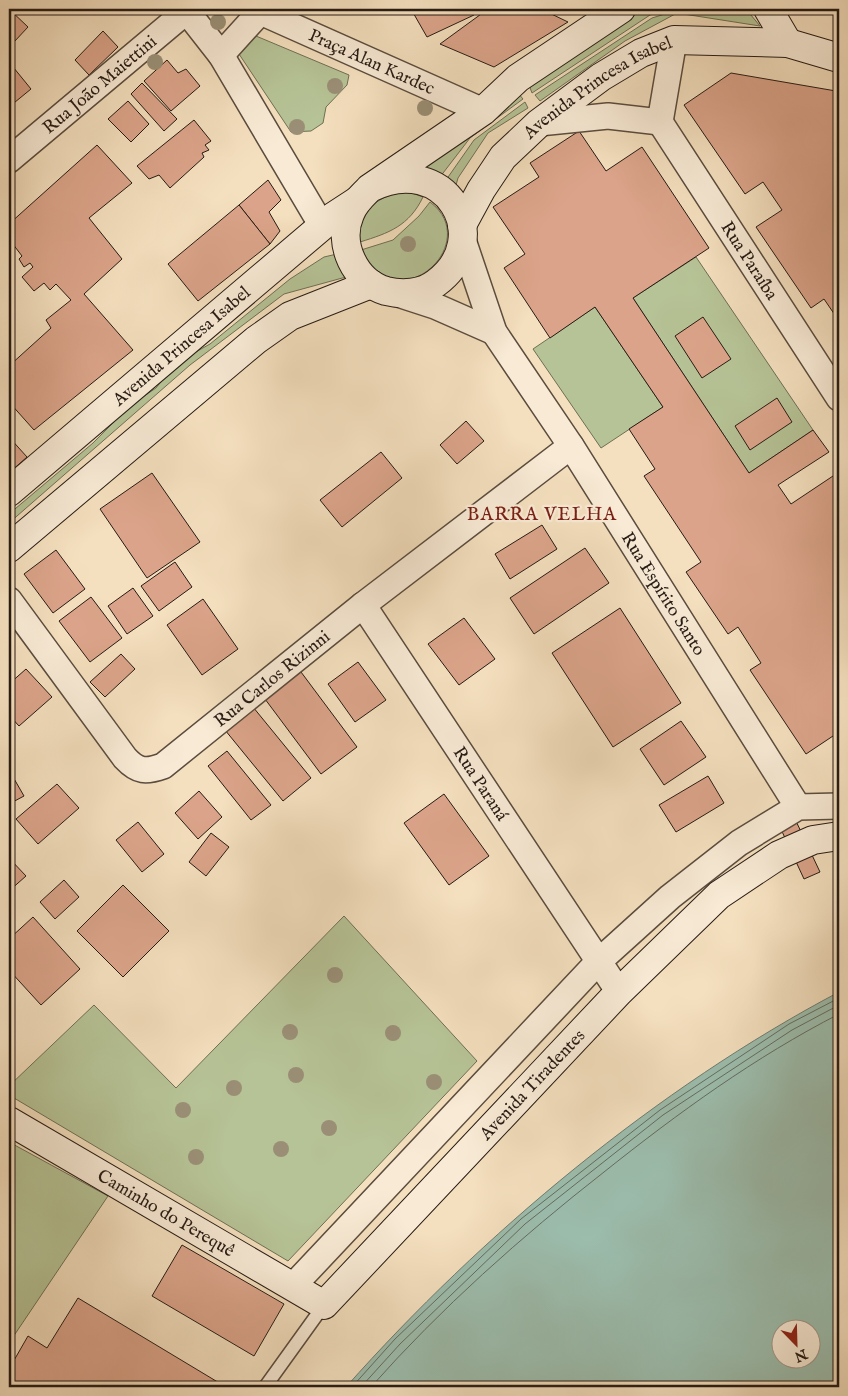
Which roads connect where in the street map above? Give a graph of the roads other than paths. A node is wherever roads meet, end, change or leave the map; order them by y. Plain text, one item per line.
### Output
1 (187, 9) edge
2 (621, 9) edge
3 (768, 9) edge
4 (258, 10) edge
5 (674, 40) junction
6 (788, 43) junction
7 (221, 55) junction
8 (839, 58) edge
9 (482, 111) junction
10 (660, 122) junction
11 (539, 123) junction
12 (9, 160) edge
13 (363, 194) junction
14 (322, 226) junction
15 (462, 233) junction
16 (383, 289) junction
17 (494, 332) junction
18 (839, 398) edge
19 (571, 446) junction
20 (9, 492) edge
21 (9, 548) edge
22 (9, 600) edge
23 (363, 605) junction
24 (839, 806) edge
25 (798, 807) junction
26 (839, 836) edge
27 (597, 962) junction
28 (618, 992) junction
29 (9, 1121) edge
30 (294, 1286) junction
31 (324, 1305) junction
32 (265, 1387) edge

1 - 7 street
1 - 12 street, Rua João Maiettini
2 - 9 main road, Avenida Princesa Isabel
3 - 6 main road
4 - 7 street, Praça Alan Kardec
4 - 9 street, Praça Alan Kardec
5 - 6 main road, Avenida Princesa Isabel
5 - 10 street
5 - 11 main road, Avenida Princesa Isabel
6 - 8 main road, Avenida Princesa Isabel
7 - 14 street
9 - 13 main road, Avenida Princesa Isabel
10 - 11 street
10 - 18 street, Rua Paraíba
11 - 15 main road, Avenida Princesa Isabel
13 - 14 main road, Avenida Princesa Isabel
13 - 15 main road
13 - 16 main road
14 - 20 main road, Avenida Princesa Isabel
15 - 16 main road
15 - 17 street, Rua Espírito Santo
16 - 17 street
16 - 21 main road
17 - 19 street, Rua Espírito Santo
19 - 23 street, Rua Carlos Rizinni
19 - 25 street, Rua Espírito Santo
22 - 23 street, Rua Carlos Rizinni
23 - 27 street, Rua Paraná
24 - 25 street, Avenida Tiradentes
25 - 27 street, Avenida Tiradentes
26 - 28 main road, Avenida Tiradentes
27 - 28 street, Rua Paraná
27 - 30 street, Avenida Tiradentes
28 - 31 main road, Avenida Tiradentes
29 - 30 main road, Caminho do Perequê
30 - 31 main road, Caminho do Perequê
31 - 32 lane, Avenida Tiradentes

